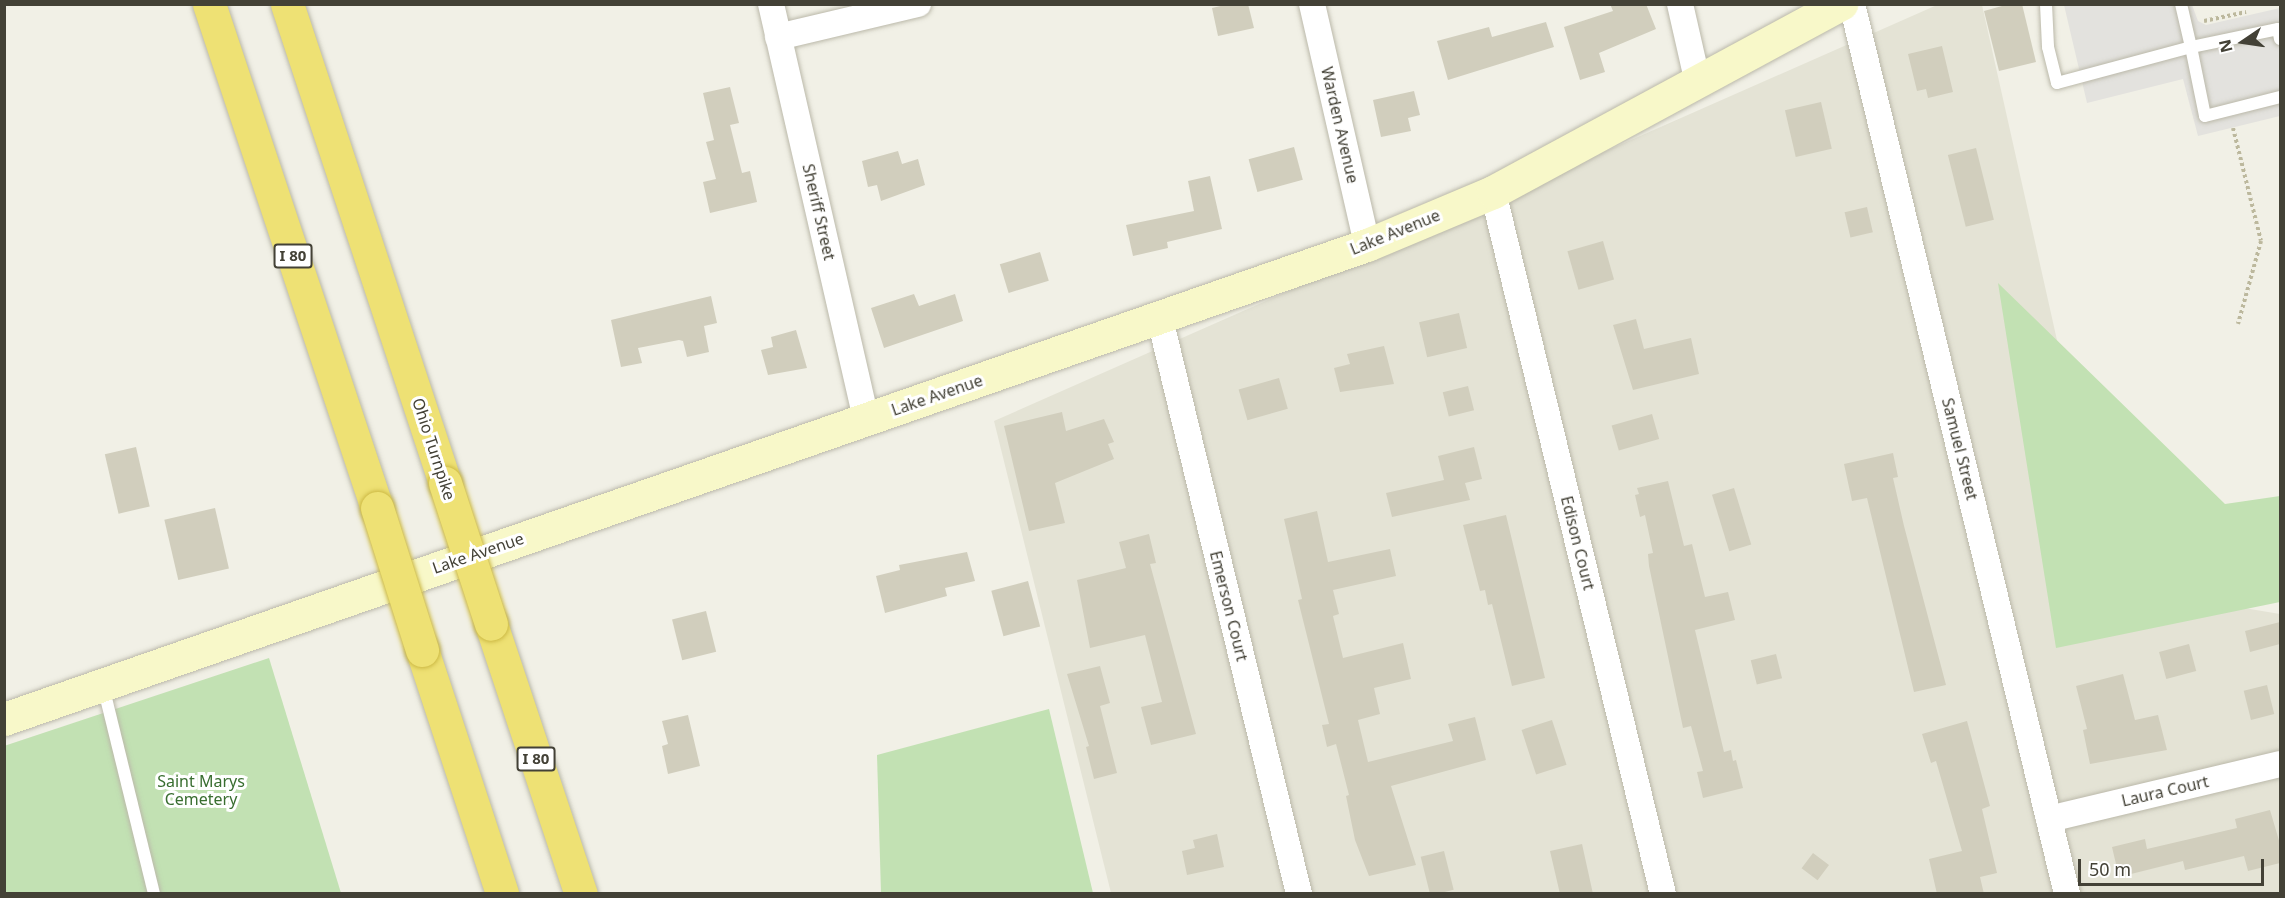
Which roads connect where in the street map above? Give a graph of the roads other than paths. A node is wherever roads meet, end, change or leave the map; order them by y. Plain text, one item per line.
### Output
1 (209, 4) edge
2 (287, 4) edge
3 (771, 4) edge
4 (918, 4) edge
5 (1312, 4) edge
6 (1680, 4) edge
7 (1841, 4) edge
8 (1852, 4) edge
9 (2046, 4) edge
10 (2181, 4) edge
11 (778, 37) junction
12 (2280, 39) edge
13 (2190, 46) junction
14 (1698, 83) junction
15 (2280, 97) edge
16 (1493, 192) junction
17 (1368, 244) junction
18 (1160, 319) junction
19 (867, 419) junction
20 (103, 685) junction
21 (4, 719) edge
22 (2280, 764) edge
23 (2049, 819) junction
24 (154, 894) edge
25 (501, 894) edge
26 (581, 894) edge
27 (1299, 894) edge
28 (1664, 894) edge
29 (2067, 894) edge

1 - 25 highway, I 80, bridge
2 - 26 highway, Ohio Turnpike / I 80, bridge
3 - 11 street, Sheriff Street
4 - 11 street
5 - 17 street, Warden Avenue
6 - 14 street
7 - 14 street, Lake Avenue
8 - 23 street, Samuel Street
9 - 13 lane
10 - 13 lane
11 - 19 street, Sheriff Street
12 - 13 lane
13 - 15 lane
14 - 16 street, Lake Avenue
16 - 17 street, Lake Avenue
16 - 28 street, Edison Court
17 - 18 street, Lake Avenue
18 - 19 street, Lake Avenue
18 - 27 street, Emerson Court
19 - 20 street, Lake Avenue
20 - 21 street, Lake Avenue
20 - 24 lane
22 - 23 street, Laura Court
23 - 29 street, Samuel Street

